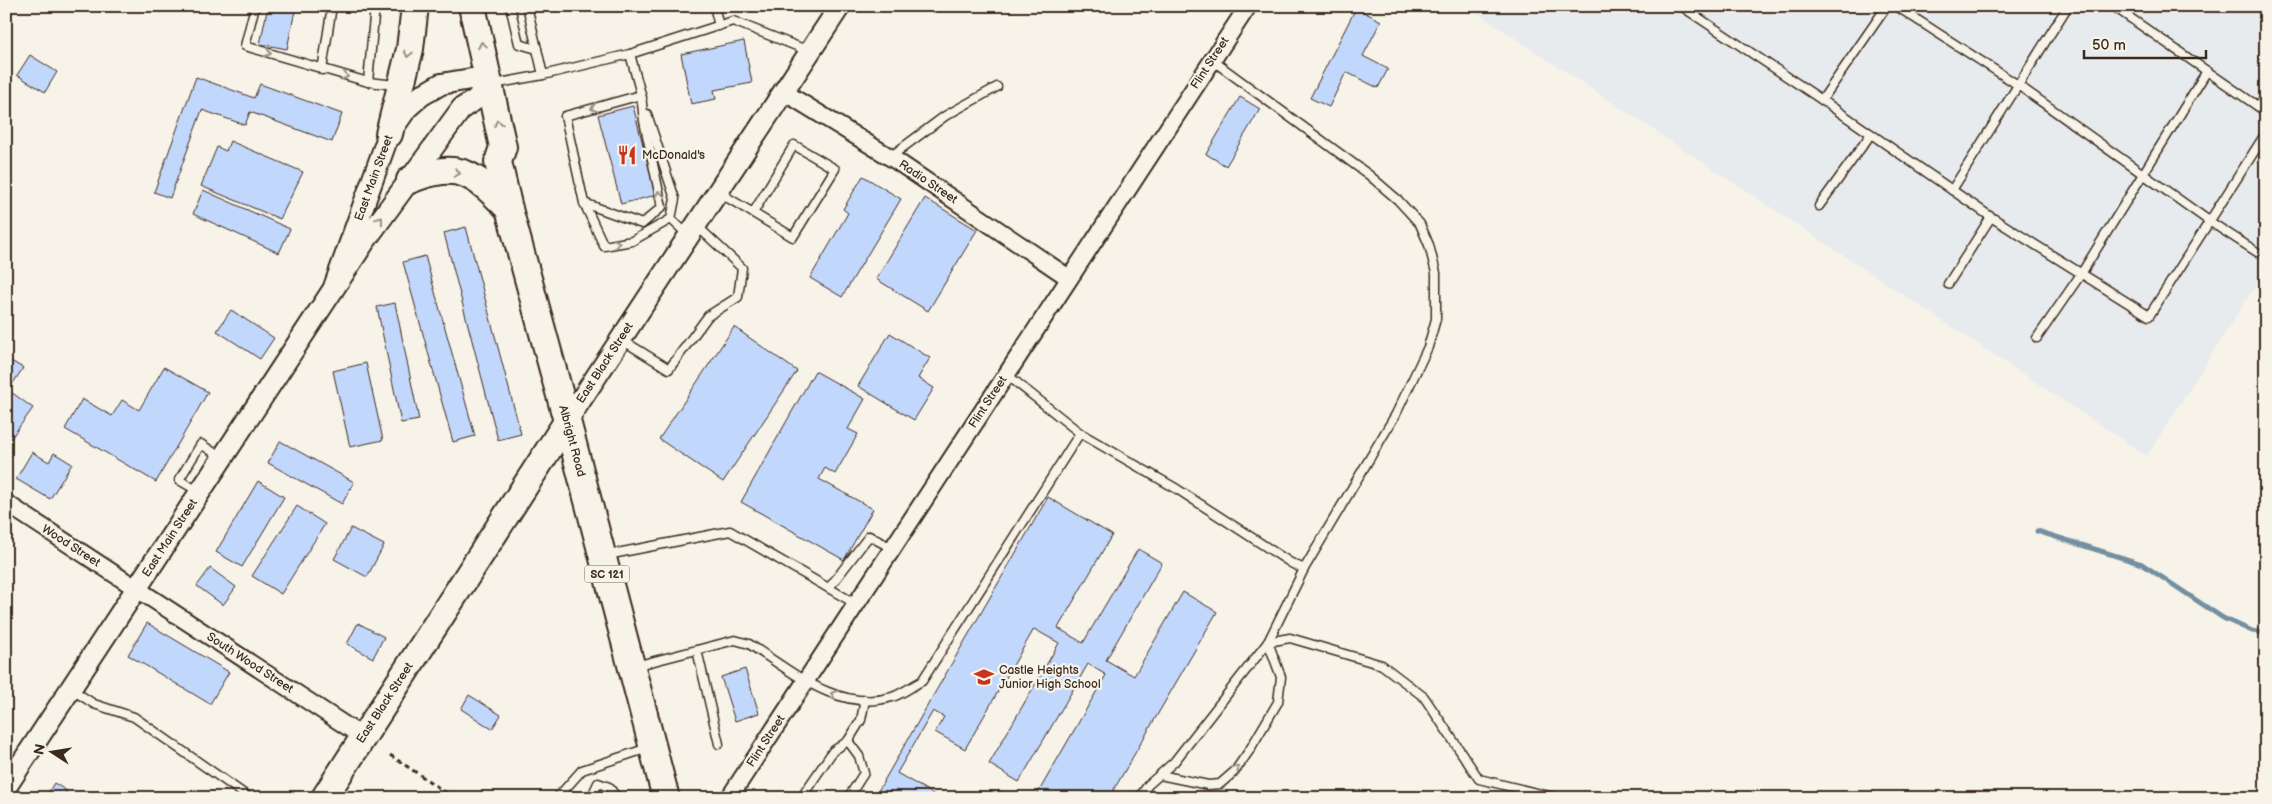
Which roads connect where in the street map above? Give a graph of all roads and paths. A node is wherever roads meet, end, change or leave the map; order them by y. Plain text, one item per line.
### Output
1 (255, 6) edge
2 (332, 6) edge
3 (375, 6) edge
4 (415, 6) edge
5 (454, 6) edge
6 (472, 6) edge
7 (510, 6) edge
8 (527, 6) edge
9 (714, 6) edge
10 (840, 6) edge
11 (1248, 6) edge
12 (1680, 6) edge
13 (1887, 6) edge
14 (1896, 6) edge
15 (2068, 6) edge
16 (2113, 6) edge
17 (719, 26) junction
18 (537, 49) junction
19 (810, 52) junction
20 (630, 54) junction
21 (1212, 60) junction
22 (322, 70) junction
23 (2207, 71) junction
24 (544, 75) junction
25 (368, 82) junction
26 (401, 86) junction
27 (2018, 86) junction
28 (478, 88) junction
29 (997, 88) dead end
30 (784, 92) junction
31 (641, 95) junction
32 (1822, 100) junction
33 (2266, 112) edge
34 (2266, 133) edge
35 (389, 134) junction
36 (1871, 134) junction
37 (890, 157) junction
38 (2144, 175) junction
39 (410, 180) junction
40 (1952, 190) junction
41 (718, 192) junction
42 (584, 203) junction
43 (1819, 206) dead end
44 (509, 210) junction
45 (753, 213) junction
46 (1991, 217) junction
47 (671, 219) junction
48 (2210, 221) junction
49 (693, 230) junction
50 (2257, 252) dead end
51 (2081, 274) junction
52 (1069, 278) junction
53 (1948, 284) dead end
54 (333, 290) junction
55 (2036, 338) dead end
56 (621, 339) junction
57 (1006, 374) junction
58 (567, 421) junction
59 (1080, 433) junction
60 (6, 503) edge
61 (892, 548) junction
62 (602, 556) junction
63 (1304, 569) junction
64 (136, 588) junction
65 (829, 588) junction
66 (856, 604) junction
67 (1268, 642) junction
68 (697, 650) junction
69 (631, 667) junction
70 (806, 680) junction
71 (71, 689) junction
72 (865, 700) junction
73 (363, 737) junction
74 (848, 742) junction
75 (719, 744) dead end
76 (652, 747) junction
77 (390, 755) dead end
78 (592, 767) junction
79 (1160, 775) junction
80 (598, 783) junction
81 (6, 787) edge
82 (247, 796) dead end
83 (324, 798) edge
84 (454, 798) edge
85 (557, 798) edge
86 (591, 798) edge
87 (617, 798) edge
88 (666, 798) edge
89 (729, 798) edge
90 (801, 798) edge
91 (848, 798) edge
92 (1139, 798) edge
93 (1556, 798) edge

1 -> 22 lane
2 - 22 lane
3 - 25 lane
4 -> 26 highway
5 - 28 highway
28 -> 6 highway
7 - 18 lane
8 - 18 lane
9 - 17 lane
10 - 19 street, East Black Street
11 - 21 street, Flint Street
12 - 32 lane
13 - 32 lane
14 - 27 lane
15 - 27 lane
16 - 23 lane
17 - 19 lane
17 - 20 lane
18 - 24 lane
19 - 30 street, East Black Street
20 - 24 lane
20 - 31 lane
21 - 52 street, Flint Street
21 - 63 lane
22 -> 25 lane
23 - 33 lane
23 - 38 lane
24 - 28 lane
25 - 26 lane
26 - 35 highway
27 - 38 lane
27 - 40 lane
28 - 35 street, East Main Street
28 - 39 street, East Main Street
28 - 44 highway, Albright Road
29 - 37 lane
30 - 37 street, Radio Street
30 - 41 street, East Black Street
31 -> 42 lane
42 -> 31 lane
31 - 47 lane
32 - 36 lane
34 - 48 lane
35 - 54 street, East Main Street
36 - 40 lane
36 - 43 lane
37 - 52 street, Radio Street
38 - 48 lane
38 - 51 lane
39 -> 44 highway
54 -> 39 street, East Main Street
40 - 46 lane
41 - 45 lane
41 - 49 street, East Black Street
42 -> 47 lane
44 - 58 highway, Albright Road
45 - 45 lane
46 - 51 lane
46 - 53 lane
47 - 49 lane
48 - 50 lane
48 - 51 lane
49 - 56 street, East Black Street
49 - 56 lane
51 - 55 lane
52 - 57 street, Flint Street
54 - 64 street, East Main Street
56 - 58 street, East Black Street
57 - 59 lane
57 - 61 street, Flint Street
58 - 62 highway, Albright Road / SC 121
58 - 73 main road, East Black Street
59 - 63 lane
59 - 72 lane
60 - 64 street, Wood Street
61 - 65 lane
61 - 66 street, Flint Street
62 - 65 lane
62 - 69 highway, Albright Road / SC 121
63 - 67 lane
64 - 71 street, East Main Street
64 - 73 street, South Wood Street
65 - 66 lane
66 - 70 street, Flint Street
67 - 79 lane
79 -> 67 lane
67 - 93 lane
68 - 69 lane
68 - 70 lane
68 - 75 lane
69 - 76 highway, Albright Road / SC 121
72 -> 70 lane
70 - 89 street, Flint Street
71 - 81 street, East Main Street
71 - 82 lane
72 - 74 lane
73 - 83 main road, East Black Street
74 - 90 lane
74 - 91 lane
76 - 78 lane
76 - 88 highway, Albright Road / SC 121
77 - 84 path
78 - 80 lane
78 - 85 lane
79 - 92 lane
80 - 86 lane
80 - 87 lane

